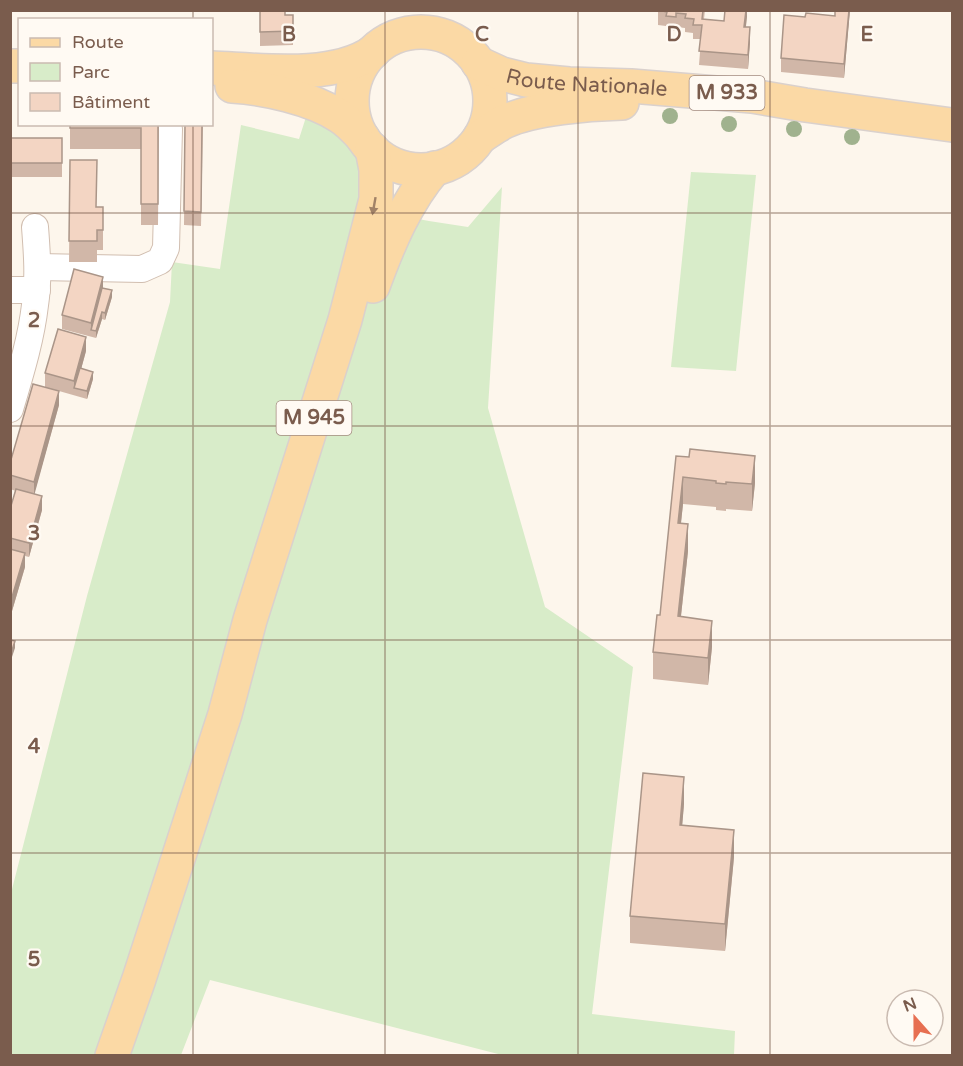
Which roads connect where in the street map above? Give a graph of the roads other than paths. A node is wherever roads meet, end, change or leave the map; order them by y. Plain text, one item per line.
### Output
1 (407, 10) edge
2 (449, 10) edge
3 (381, 46) junction
4 (468, 52) junction
5 (213, 68) edge
6 (213, 85) edge
7 (805, 105) junction
8 (952, 124) edge
9 (169, 129) dead end
10 (480, 137) junction
11 (368, 143) junction
12 (435, 168) junction
13 (35, 227) dead end
14 (37, 278) junction
15 (10, 290) edge
16 (10, 409) edge
17 (234, 684) junction
18 (112, 1056) edge

1 - 3 main road
2 - 4 main road
3 - 4 main road
3 - 5 main road
3 - 11 main road
4 - 7 main road, Route Nationale / M 933
4 - 10 main road
6 - 11 main road
7 - 8 main road, Route Nationale / M 933
7 - 10 main road, Route Nationale / M 933
9 - 14 street
10 - 12 main road
11 - 12 main road
11 -> 17 main road, M 945
12 - 17 main road, M 945
13 - 14 street
14 - 15 street
14 - 16 street
17 - 18 main road, M 945

